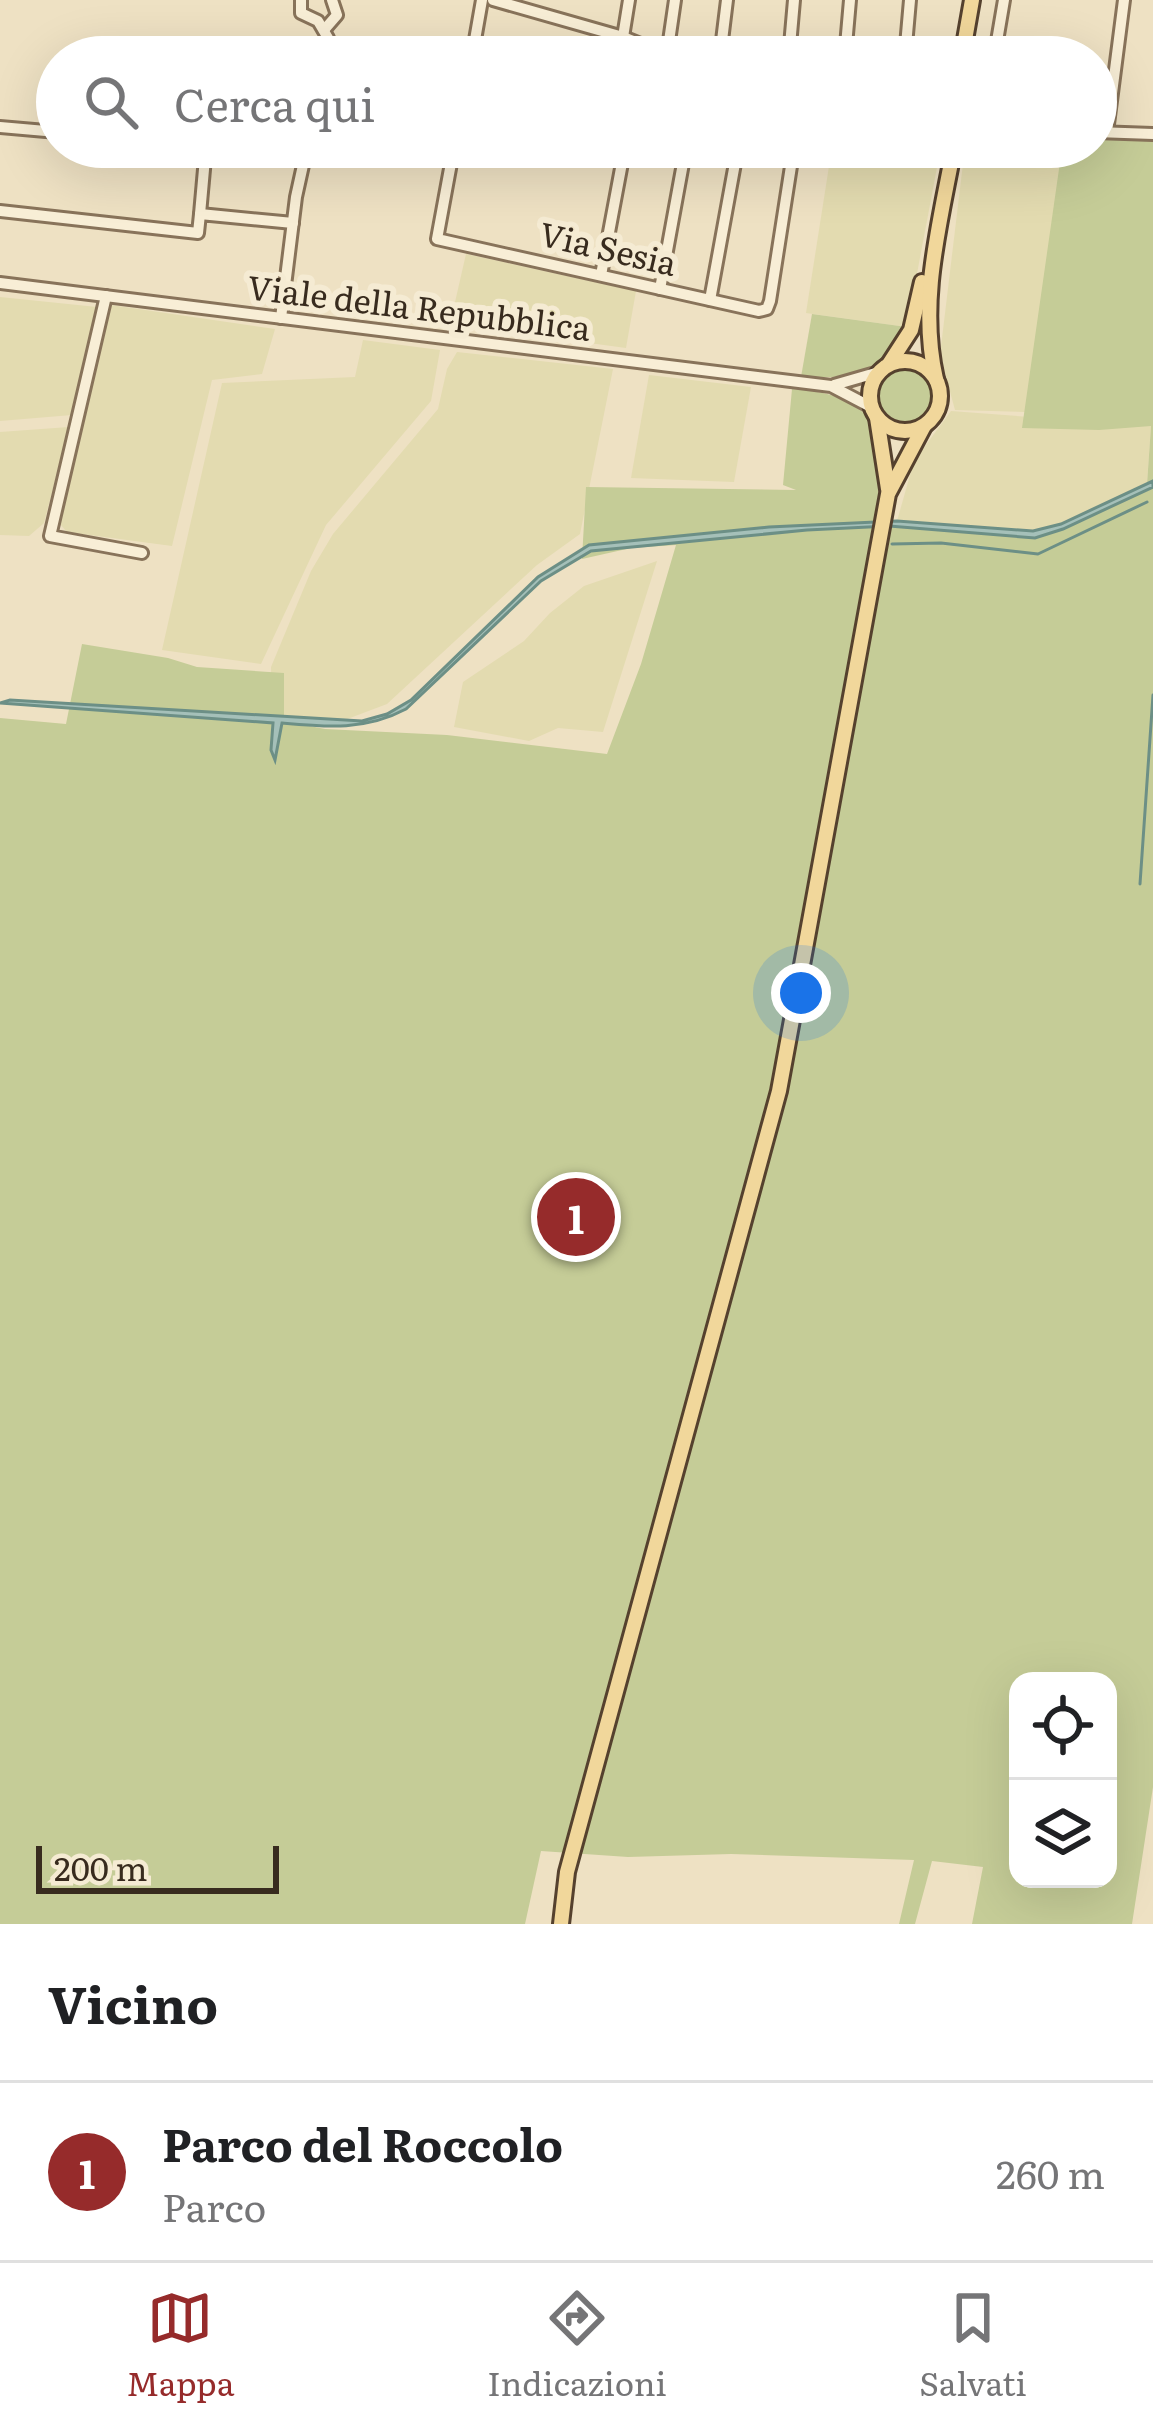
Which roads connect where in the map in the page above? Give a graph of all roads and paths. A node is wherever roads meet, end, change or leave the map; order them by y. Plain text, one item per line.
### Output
1 (301, 0) edge
2 (332, 0) edge
3 (482, 0) edge
4 (493, 0) edge
5 (629, 0) edge
6 (675, 0) edge
7 (727, 0) edge
8 (794, 0) edge
9 (850, 0) edge
10 (910, 0) edge
11 (976, 0) edge
12 (1004, 0) edge
13 (1124, 0) edge
14 (519, 2) edge
15 (324, 30) junction
16 (327, 36) edge
17 (476, 36) edge
18 (620, 36) edge
19 (623, 36) edge
20 (672, 36) edge
21 (723, 36) edge
22 (791, 36) edge
23 (847, 36) edge
24 (907, 36) edge
25 (970, 36) edge
26 (998, 36) edge
27 (1117, 40) edge
28 (0, 127) edge
29 (36, 130) edge
30 (1117, 133) edge
31 (1153, 134) edge
32 (204, 168) edge
33 (303, 168) edge
34 (450, 168) edge
35 (621, 168) edge
36 (682, 168) edge
37 (734, 168) edge
38 (790, 168) edge
39 (943, 168) edge
40 (944, 168) edge
41 (0, 211) edge
42 (200, 214) junction
43 (292, 223) junction
44 (601, 275) junction
45 (0, 283) edge
46 (660, 289) junction
47 (106, 296) junction
48 (710, 300) junction
49 (281, 318) junction
50 (884, 368) junction
51 (936, 379) junction
52 (831, 386) junction
53 (874, 413) junction
54 (924, 426) junction
55 (888, 494) junction
56 (142, 553) dead end
57 (561, 1924) edge

1 - 15 street
2 - 15 street
3 - 17 street
4 - 14 street
5 - 19 street
6 - 20 street
7 - 21 street
8 - 22 street
9 - 23 street
10 - 24 street
11 - 25 main road
12 - 26 street
13 - 27 street
14 - 18 street
15 - 16 street
28 - 29 street
30 - 31 street
32 - 42 street
33 - 43 street
34 - 44 street, Via Sesia
35 - 44 street
36 - 46 street
37 - 48 street
38 - 48 street, Via Sesia
39 - 50 main road
40 - 51 main road
41 - 42 street
42 - 43 street
43 - 49 street
44 - 46 street, Via Sesia
45 - 47 street, Viale della Repubblica
46 - 48 street, Via Sesia
47 - 49 street, Viale della Repubblica
47 - 56 street
49 - 52 street, Viale della Repubblica
50 - 51 main road
50 - 52 street
50 - 53 main road
51 - 54 main road
52 - 53 street
53 - 54 main road
53 - 55 main road
54 - 55 main road
55 - 57 main road

